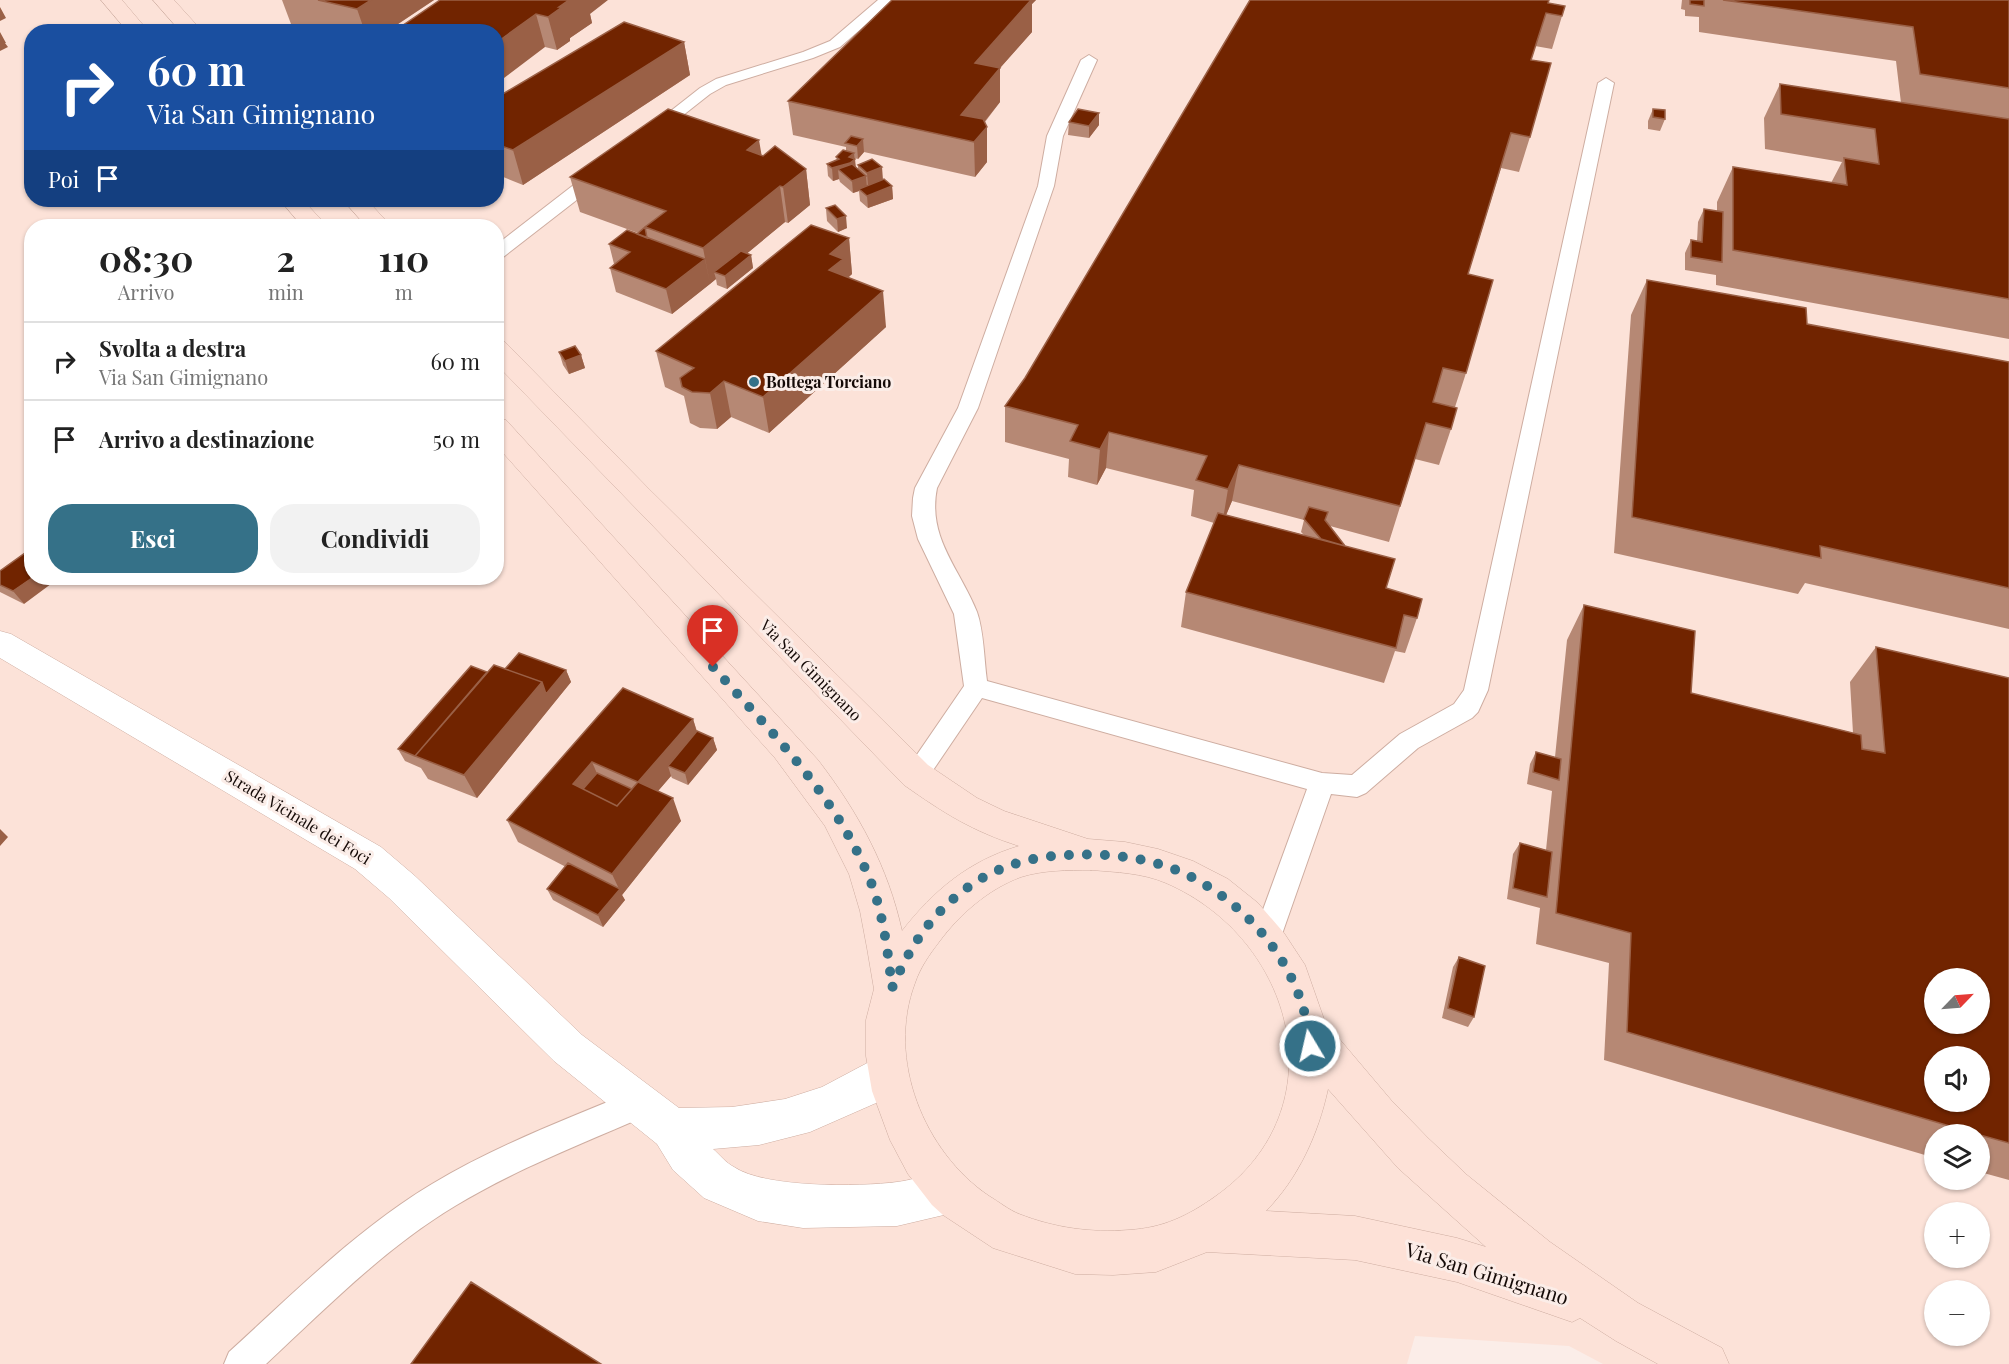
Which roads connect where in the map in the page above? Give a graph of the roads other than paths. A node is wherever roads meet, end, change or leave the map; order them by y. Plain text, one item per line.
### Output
1 (111, 0) edge
2 (163, 0) edge
3 (887, 0) edge
4 (132, 24) edge
5 (186, 24) edge
6 (1089, 60) dead end
7 (1606, 83) dead end
8 (642, 140) edge
9 (615, 161) edge
10 (297, 207) edge
11 (361, 207) edge
12 (309, 219) edge
13 (373, 219) edge
14 (504, 248) edge
15 (504, 356) edge
16 (504, 436) edge
17 (0, 643) edge
18 (976, 687) junction
19 (916, 775) junction
20 (1322, 783) junction
21 (1091, 854) junction
22 (1267, 937) junction
23 (892, 988) junction
24 (1309, 1032) junction
25 (888, 1072) junction
26 (639, 1104) junction
27 (672, 1129) junction
28 (948, 1192) junction
29 (1204, 1230) junction
30 (1624, 1320) junction
31 (241, 1364) edge
32 (1706, 1364) edge

1 - 4 main road
2 - 5 main road
3 - 8 lane
6 - 18 lane
7 - 20 lane
9 - 14 lane
10 - 12 main road
11 - 13 main road
15 - 19 main road, Via San Gimignano
16 - 23 main road
17 - 26 street, Strada Vicinale dei Foci
18 - 19 lane
18 - 20 lane
19 - 21 main road, Via San Gimignano
20 - 22 lane
21 - 22 main road
21 - 23 main road
22 - 24 main road
23 - 25 main road
24 - 29 main road
24 - 30 main road, Via San Gimignano
25 - 27 street
25 - 28 main road
26 - 27 street, Strada Vicinale dei Foci
26 - 31 lane
27 - 28 street, Strada Vicinale dei Foci
28 - 29 main road
29 - 30 main road, Via San Gimignano
30 - 32 main road, Via San Gimignano

